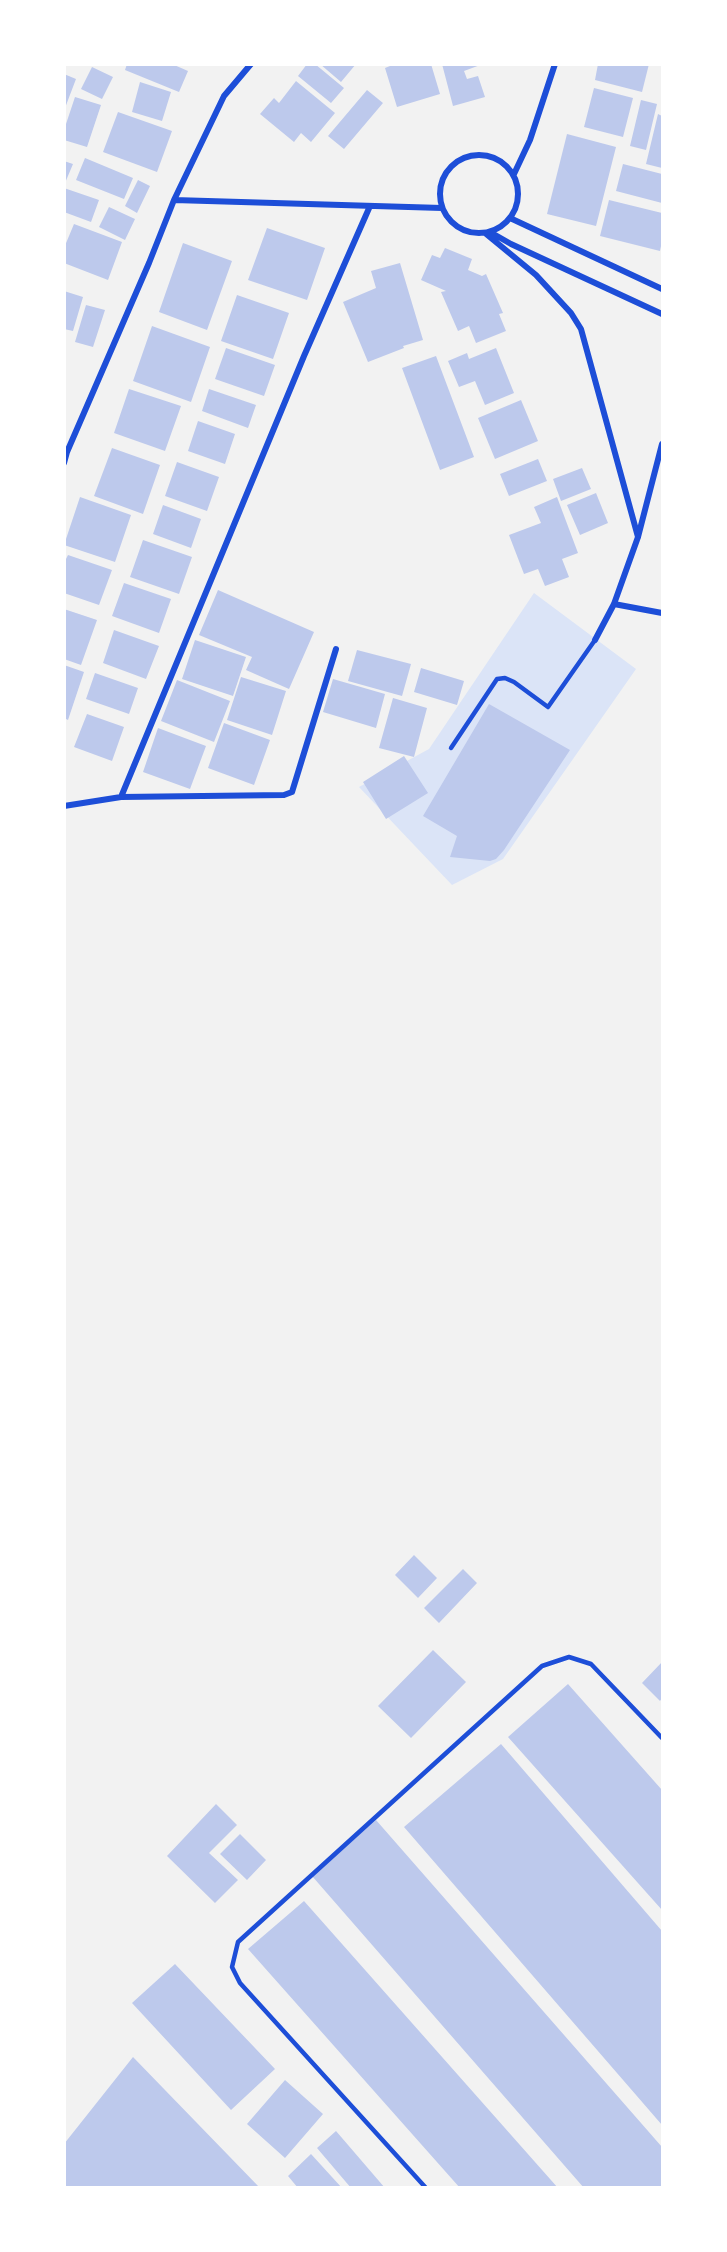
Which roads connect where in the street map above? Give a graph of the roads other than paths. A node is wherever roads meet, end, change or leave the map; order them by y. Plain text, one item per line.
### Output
1 (251, 64) edge
2 (555, 64) edge
3 (514, 174) junction
4 (174, 200) junction
5 (370, 206) junction
6 (442, 208) junction
7 (510, 218) junction
8 (488, 232) junction
9 (663, 288) edge
10 (663, 314) edge
11 (663, 444) edge
12 (64, 463) edge
13 (638, 537) junction
14 (614, 604) junction
15 (663, 614) edge
16 (595, 640) joint
17 (336, 649) dead end
18 (451, 748) dead end
19 (121, 797) junction
20 (64, 806) edge
21 (663, 1738) edge
22 (426, 2187) edge

1 - 4 street
2 - 3 street
3 - 6 street
3 - 7 street
4 - 5 street
4 - 12 street
5 - 6 street
5 - 19 street
6 - 8 street
7 - 8 street
7 - 9 street
8 - 10 street
8 - 13 street
11 - 13 street
13 - 14 street
14 - 15 street
14 - 16 street
16 - 18 lane
17 - 19 street
19 - 20 street
21 - 22 lane

